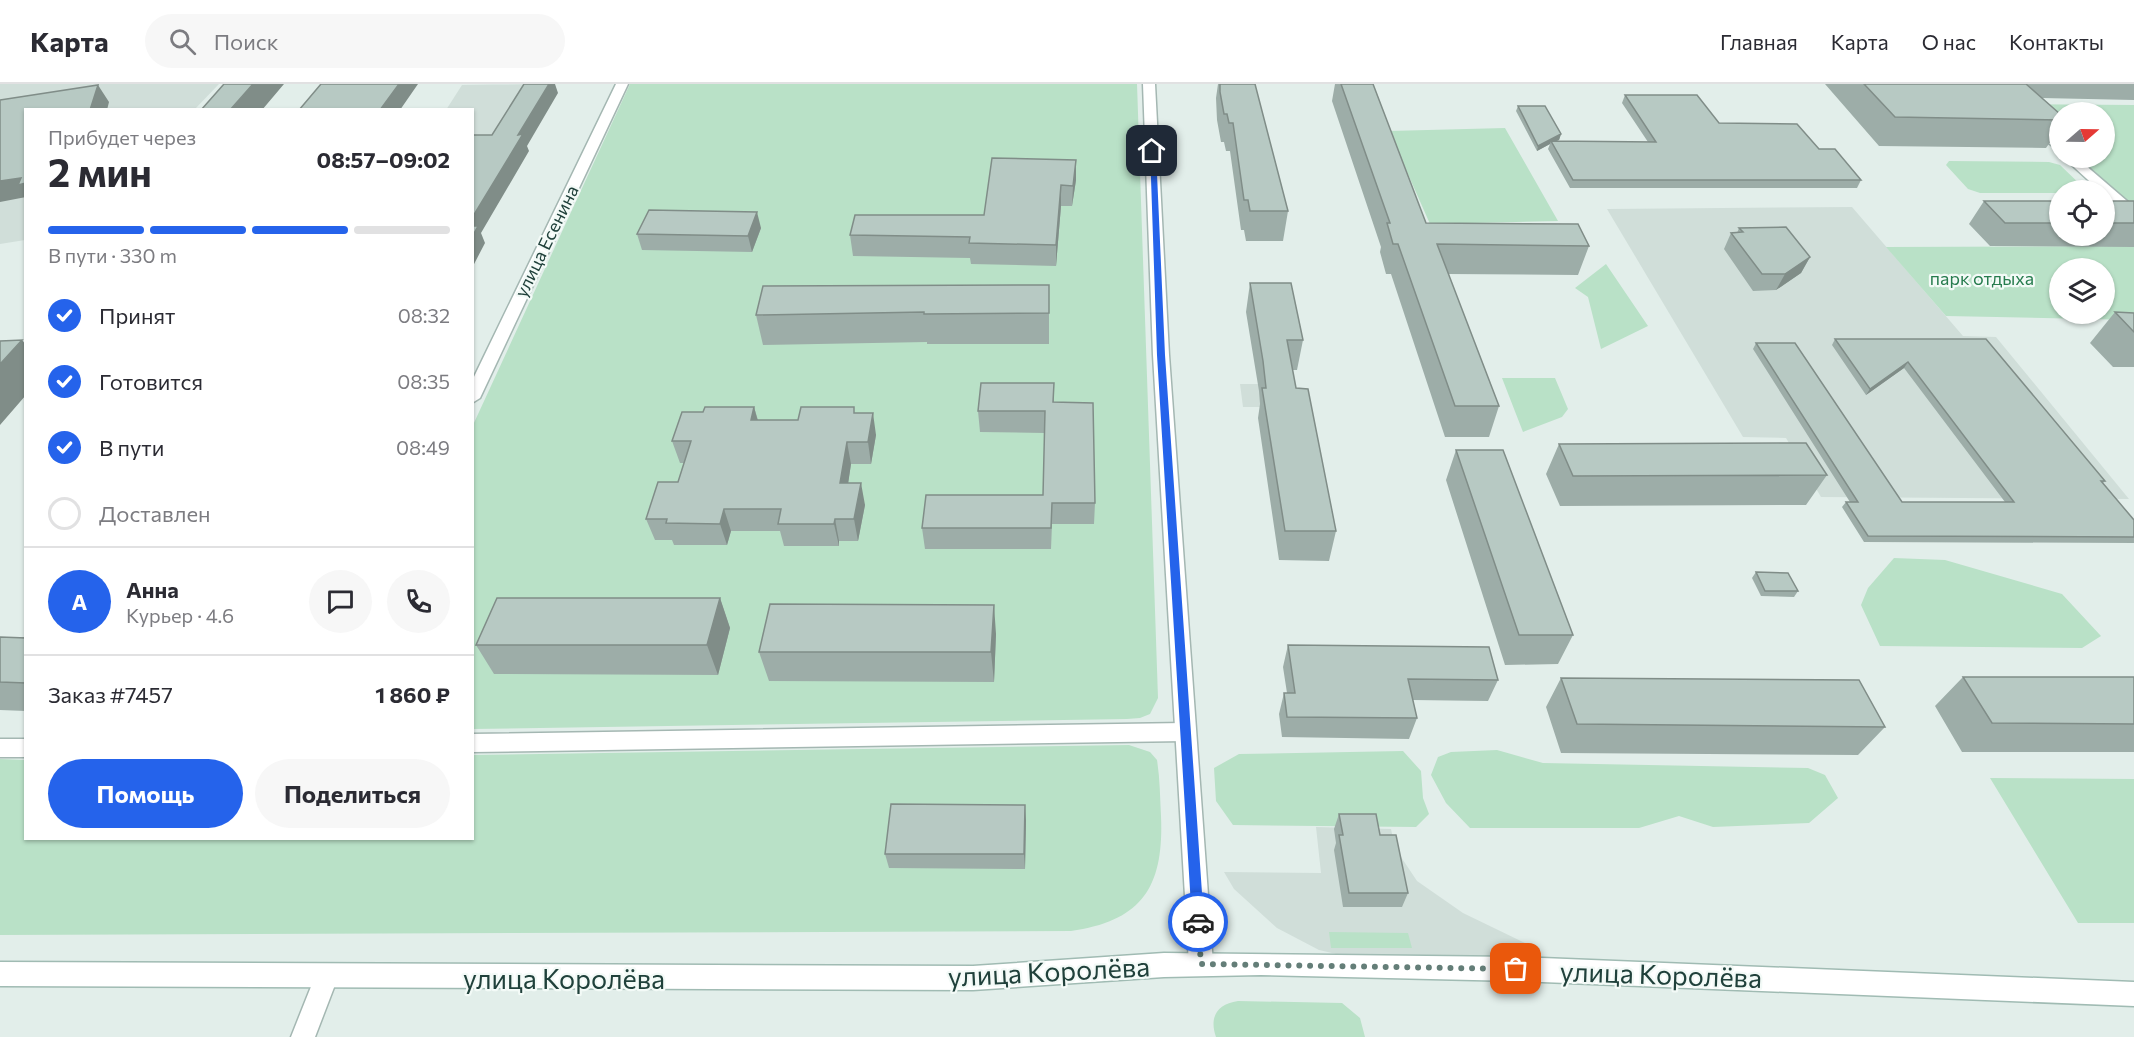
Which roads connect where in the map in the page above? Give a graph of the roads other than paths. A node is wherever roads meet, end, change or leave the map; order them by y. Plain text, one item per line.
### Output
1 (622, 84) edge
2 (1149, 84) edge
3 (2021, 114) edge
4 (2049, 138) edge
5 (2081, 168) edge
6 (2134, 214) edge
7 (474, 394) edge
8 (1185, 732) junction
9 (474, 743) edge
10 (0, 748) edge
11 (24, 748) edge
12 (1201, 964) junction
13 (0, 974) edge
14 (326, 977) junction
15 (2134, 994) edge
16 (303, 1037) edge

1 - 7 street, улица Есенина
2 - 8 street
3 - 4 street
5 - 6 street
8 - 9 street
8 - 12 street
10 - 11 street
12 - 14 street, улица Королёва
12 - 15 street, улица Королёва
13 - 14 street, улица Королёва
14 - 16 street

